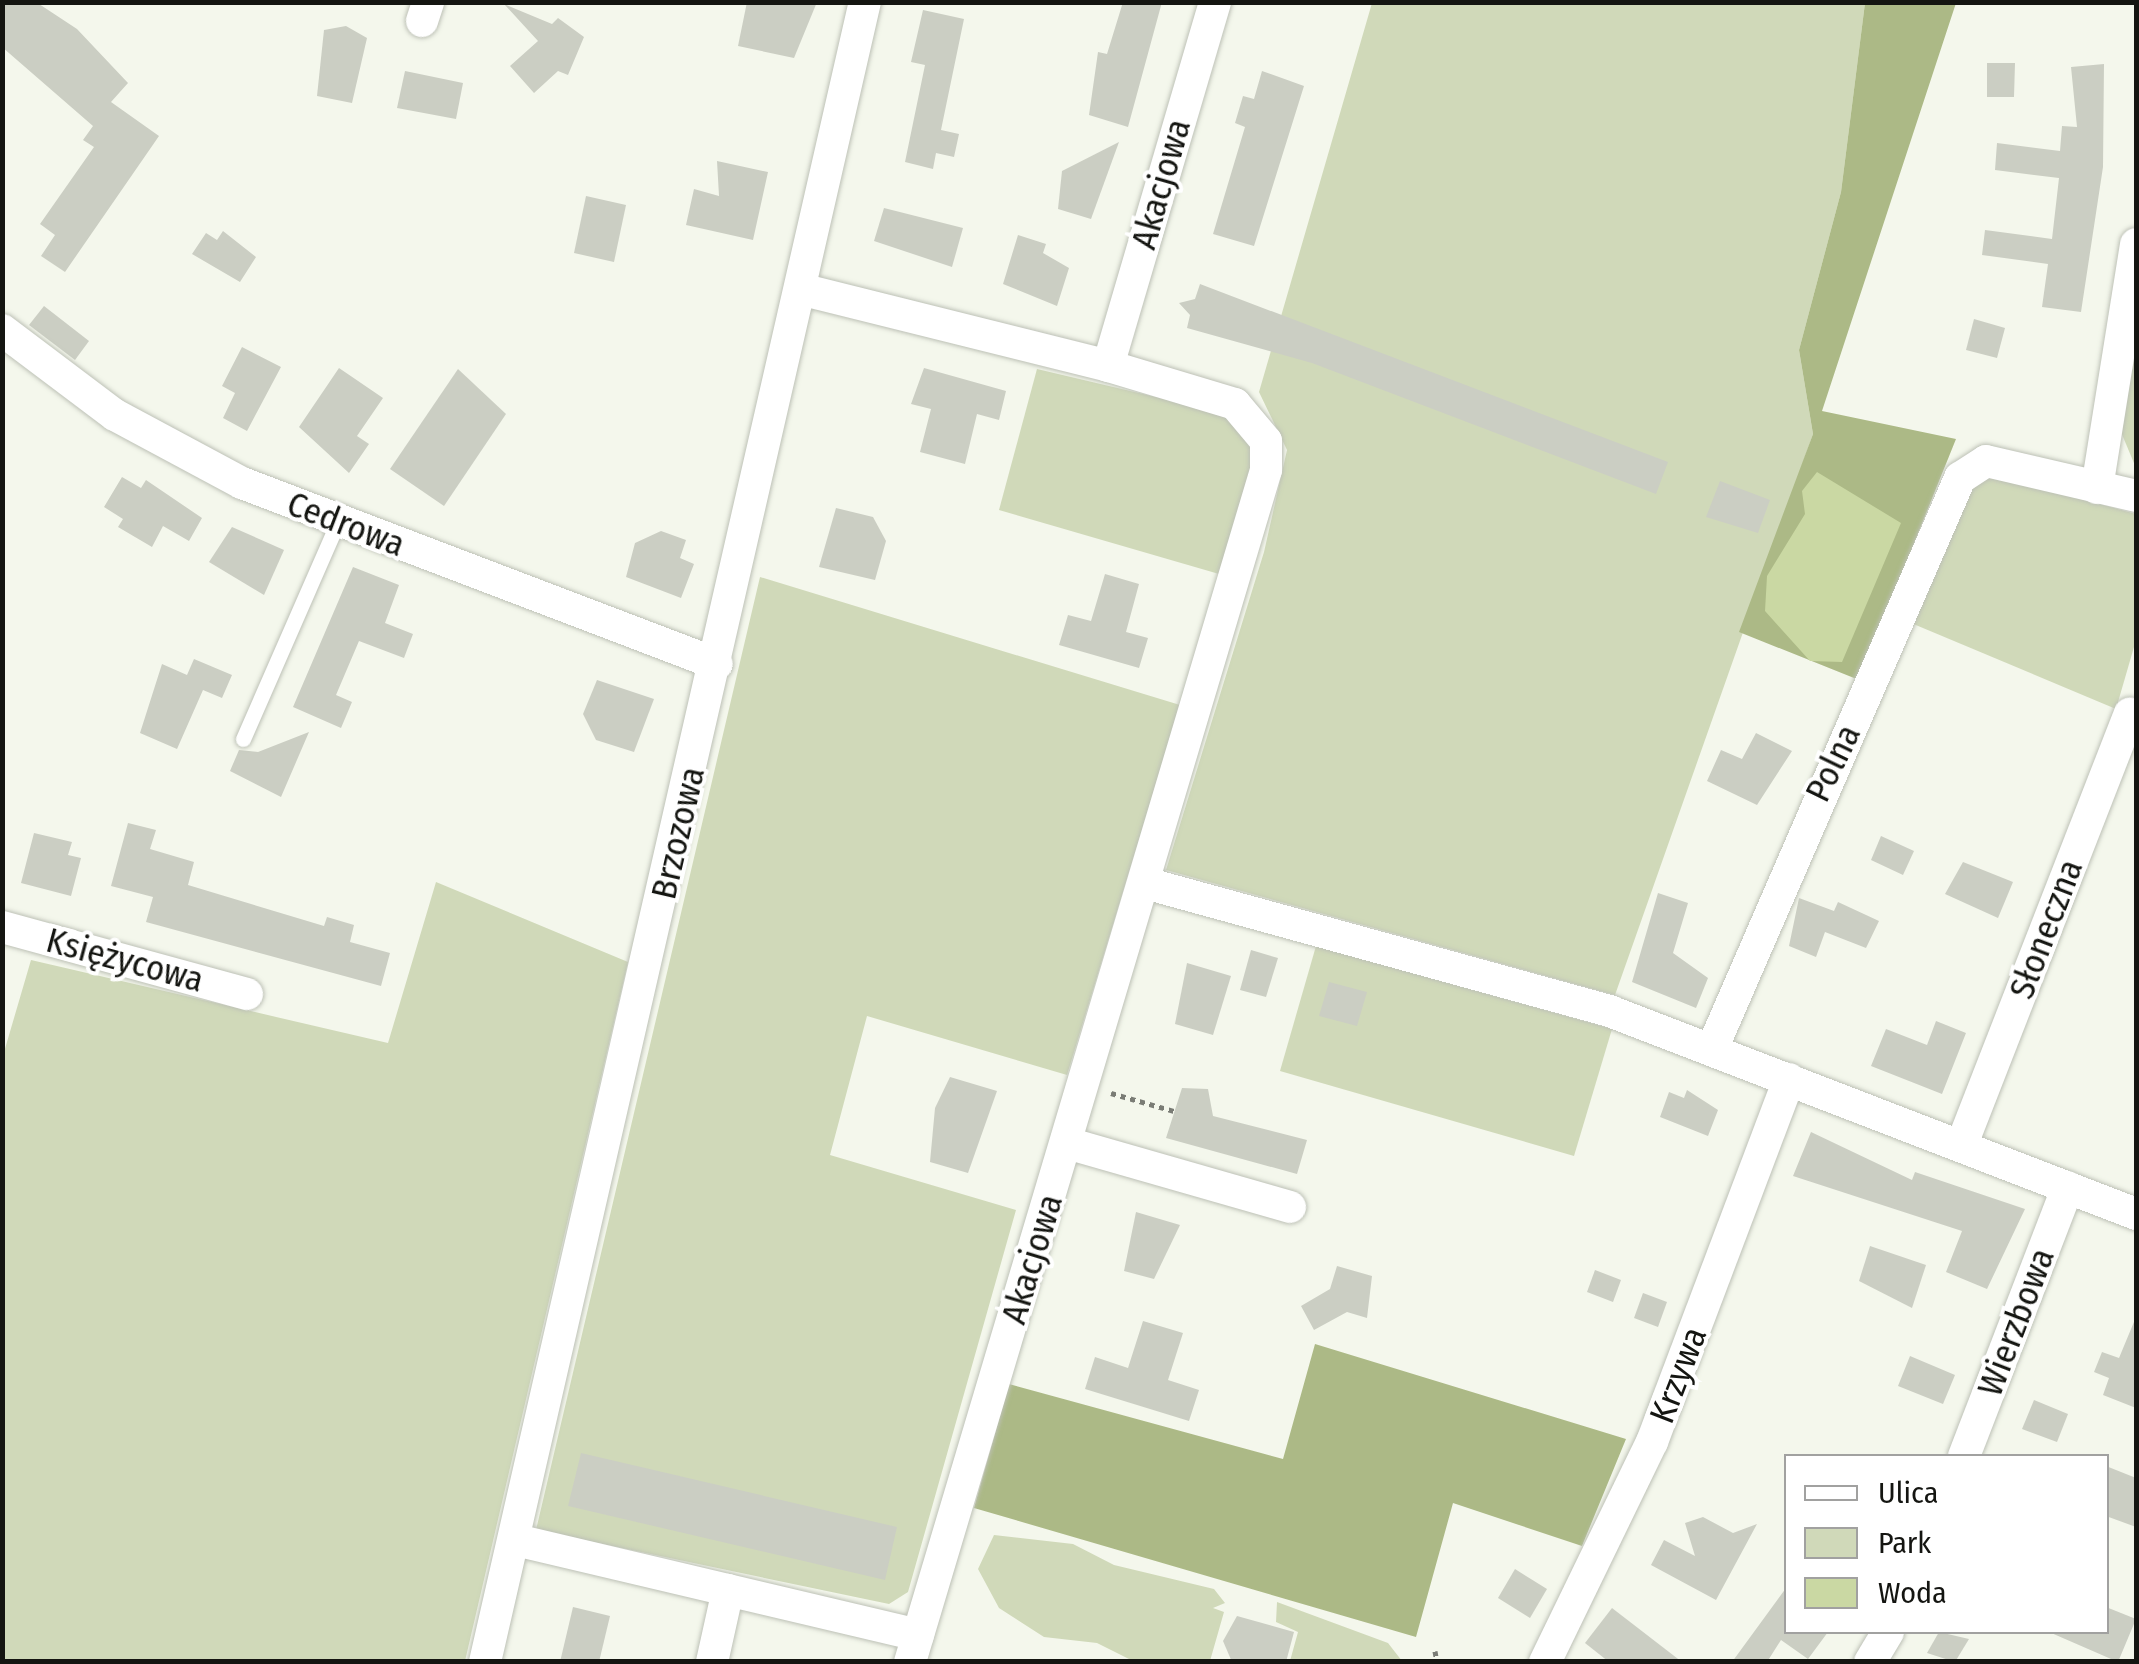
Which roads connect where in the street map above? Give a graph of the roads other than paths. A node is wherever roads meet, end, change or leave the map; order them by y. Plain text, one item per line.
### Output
1 (865, 2) edge
2 (1215, 2) edge
3 (2136, 244) edge
4 (800, 289) junction
5 (2, 330) edge
6 (1108, 366) junction
7 (2097, 488) junction
8 (2136, 496) edge
9 (338, 522) junction
10 (717, 664) junction
11 (2130, 714) dead end
12 (243, 739) dead end
13 (1145, 883) junction
14 (2, 927) edge
15 (247, 994) dead end
16 (1712, 1049) junction
17 (1789, 1079) junction
18 (1067, 1143) junction
19 (1962, 1144) junction
20 (2068, 1187) junction
21 (1290, 1207) dead end
22 (2136, 1214) edge
23 (1965, 1454) edge
24 (516, 1540) junction
25 (728, 1590) junction
26 (1887, 1634) edge
27 (914, 1648) edge
28 (485, 1662) edge
29 (712, 1662) edge
30 (1545, 1662) edge
31 (1870, 1662) edge

1 - 4 street, Brzozowa
2 - 6 street, Akacjowa
3 - 7 street
4 - 6 street, Akacjowa
4 - 10 street, Brzozowa
5 - 9 street, Cedrowa
6 - 13 street, Akacjowa
7 - 8 street
7 - 16 street, Polna
9 - 10 street, Cedrowa
9 - 12 lane
10 - 24 street, Brzozowa
11 - 19 street, Słoneczna
13 - 16 street
13 - 18 street, Akacjowa
14 - 15 street, Księżycowa
16 - 17 street
17 - 19 street
17 - 30 street, Krzywa
18 - 21 street
18 - 27 street, Akacjowa
19 - 20 street
20 - 22 street
20 - 23 street, Wierzbowa
24 - 25 street, Akacjowa
24 - 28 street, Brzozowa
25 - 27 street, Akacjowa
25 - 29 street
26 - 31 street

